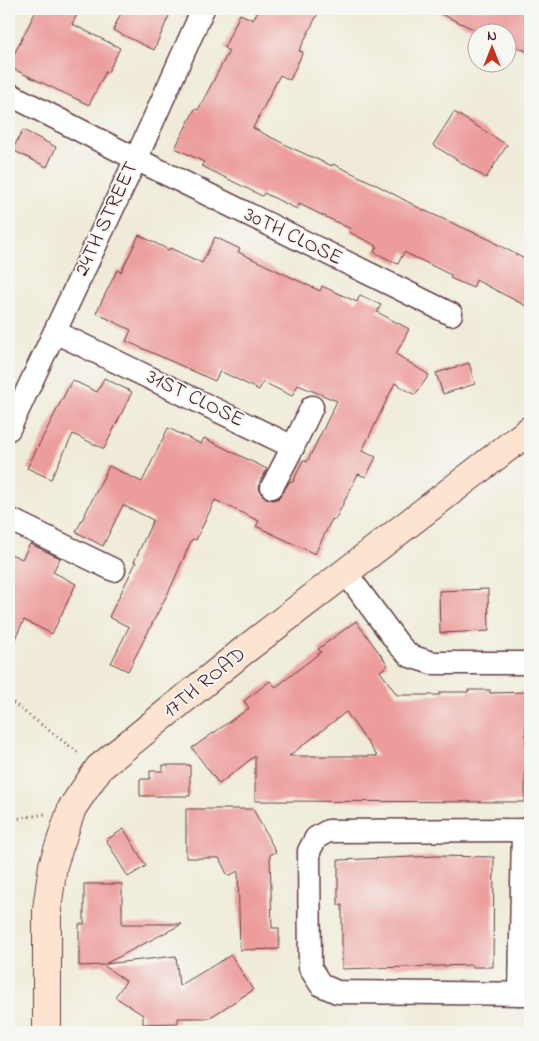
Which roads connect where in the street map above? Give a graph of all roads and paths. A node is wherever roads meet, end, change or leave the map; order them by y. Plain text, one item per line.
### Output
1 (203, 9) edge
2 (9, 94) edge
3 (136, 159) junction
4 (451, 314) dead end
5 (55, 332) junction
6 (312, 407) dead end
7 (9, 429) edge
8 (530, 430) edge
9 (293, 446) junction
10 (272, 487) dead end
11 (9, 519) edge
12 (114, 570) dead end
13 (346, 573) junction
14 (530, 664) edge
15 (9, 700) edge
16 (99, 768) junction
17 (72, 808) junction
18 (9, 820) edge
19 (527, 830) edge
20 (525, 994) edge
21 (47, 1032) edge

1 - 3 street, 24TH STREET
2 - 3 street, 30TH CLOSE
3 - 4 street, 30TH CLOSE
3 - 5 street, 24TH STREET
5 - 7 street, 24TH STREET
5 - 9 street, 31ST CLOSE
6 - 9 street
8 - 13 street, 17TH ROAD
9 - 10 street
11 - 12 street
13 - 14 street
13 - 16 street, 17TH ROAD
15 - 16 path
16 - 17 street, 17TH ROAD
17 - 18 path
17 - 21 street, 17TH ROAD
19 - 20 street
19 - 20 street

